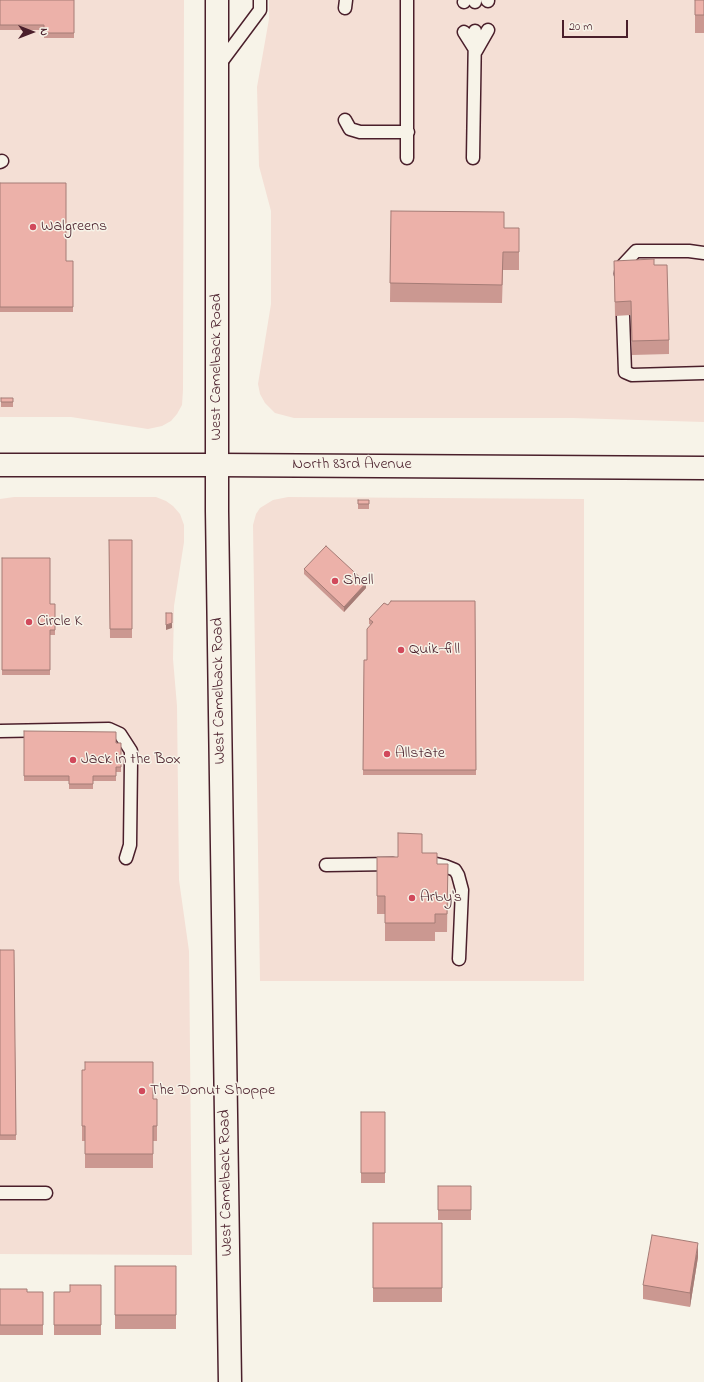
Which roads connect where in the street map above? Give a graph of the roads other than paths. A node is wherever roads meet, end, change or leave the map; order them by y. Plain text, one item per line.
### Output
1 (217, 0) edge
2 (260, 0) edge
3 (407, 0) edge
4 (488, 30) dead end
5 (469, 31) dead end
6 (476, 51) junction
7 (217, 68) junction
8 (344, 120) dead end
9 (408, 132) junction
10 (407, 158) dead end
11 (474, 158) dead end
12 (704, 252) edge
13 (621, 274) edge
14 (623, 316) edge
15 (704, 373) edge
16 (0, 465) edge
17 (217, 465) junction
18 (704, 468) edge
19 (0, 731) edge
20 (126, 858) dead end
21 (398, 863) edge
22 (422, 863) edge
23 (326, 865) dead end
24 (459, 959) dead end
25 (0, 1193) edge
26 (46, 1193) dead end
27 (230, 1382) edge

1 - 7 main road, West Camelback Road
2 - 7 lane
3 - 9 lane
4 - 6 lane
5 - 6 lane
6 - 11 lane
7 - 17 main road, West Camelback Road
8 - 9 lane
9 - 10 lane
12 - 13 lane
14 - 15 lane
16 - 17 main road, North 83rd Avenue
17 - 18 main road, North 83rd Avenue
17 - 27 main road, West Camelback Road
19 - 20 lane
21 - 23 lane
22 - 24 lane
25 - 26 lane

